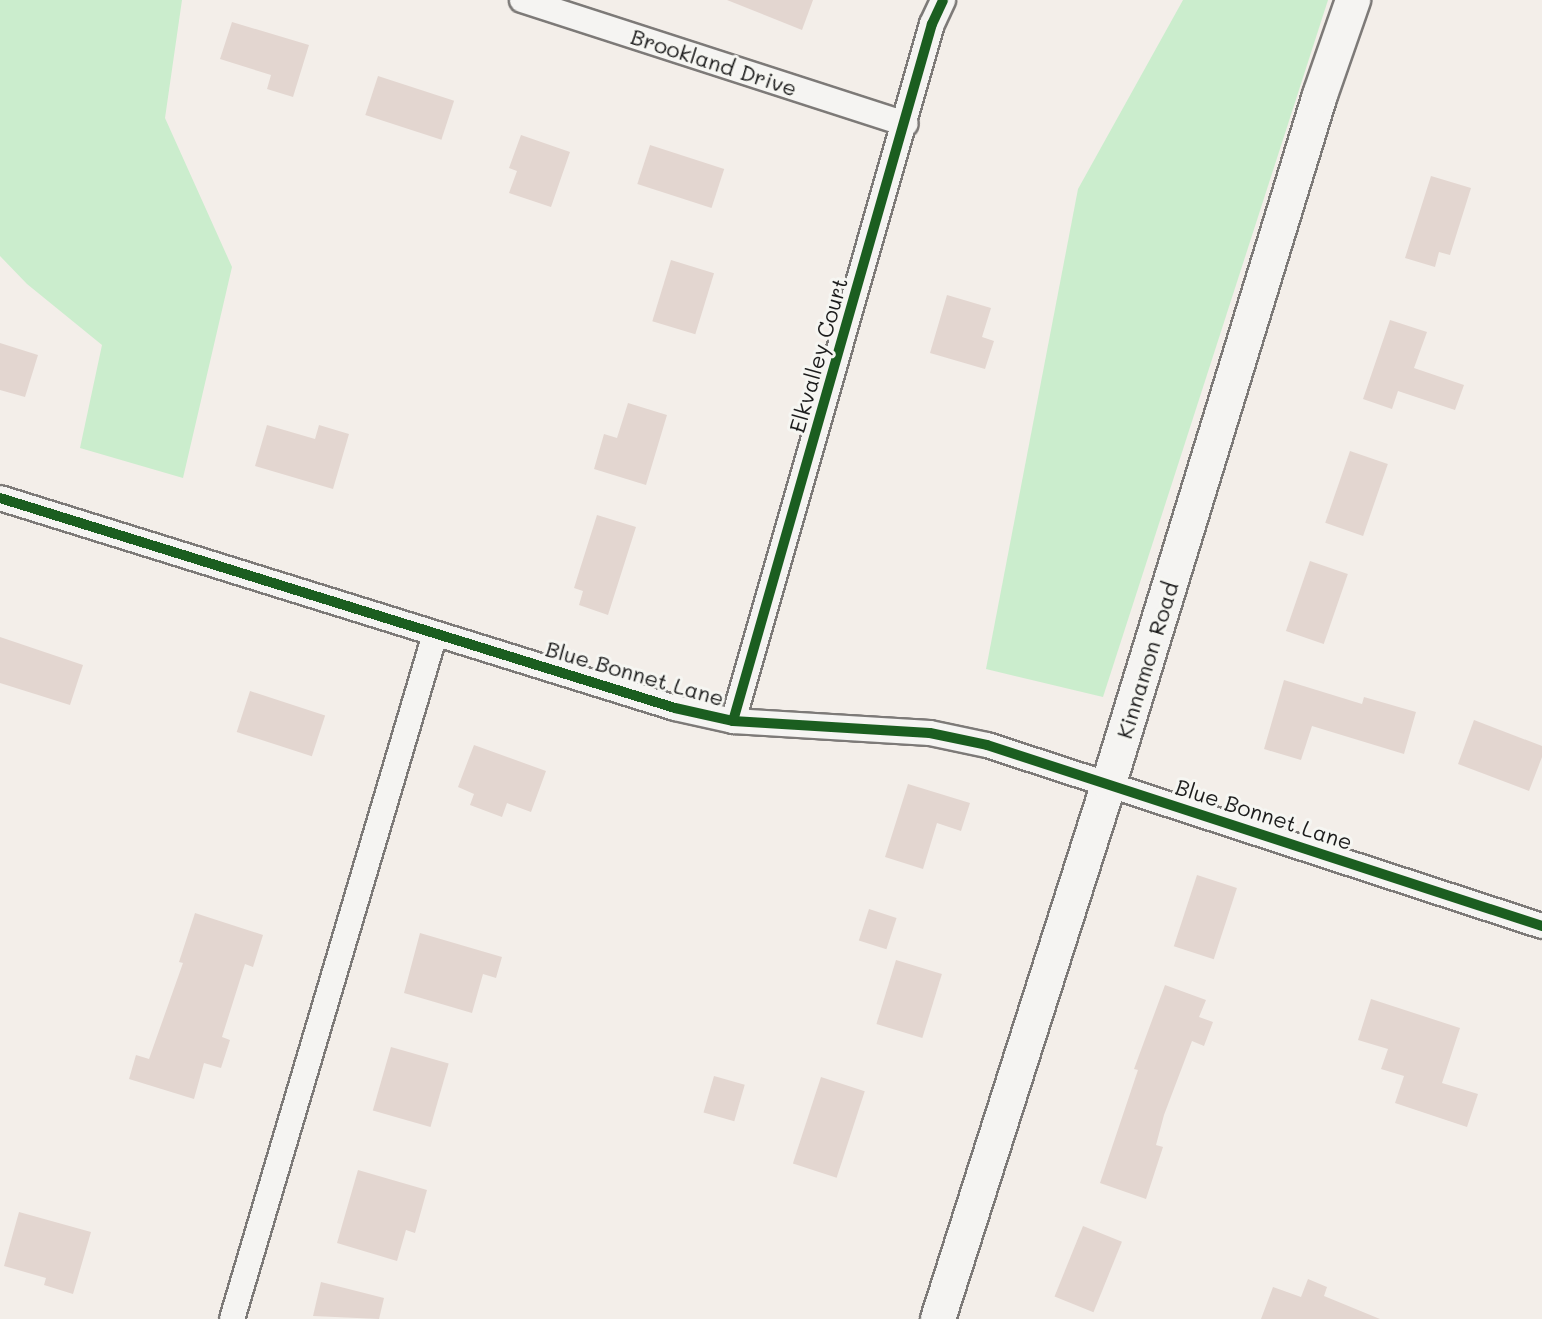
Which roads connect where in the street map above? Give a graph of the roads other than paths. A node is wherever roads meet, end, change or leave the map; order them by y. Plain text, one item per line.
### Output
1 (522, 0) edge
2 (943, 0) edge
3 (1353, 0) edge
4 (905, 124) junction
5 (0, 498) edge
6 (435, 634) junction
7 (733, 721) junction
8 (1109, 783) junction
9 (1542, 926) edge
10 (232, 1319) edge
11 (938, 1319) edge

1 - 4 street, Brookland Drive
2 - 4 street, Elkvalley Court
3 - 8 main road, Kinnamon Road
4 - 7 street, Elkvalley Court
5 - 6 street, Blue Bonnet Lane
6 - 7 street, Blue Bonnet Lane
6 - 10 street
7 - 8 street, Blue Bonnet Lane
8 - 9 street, Blue Bonnet Lane
8 - 11 main road, Kinnamon Road

